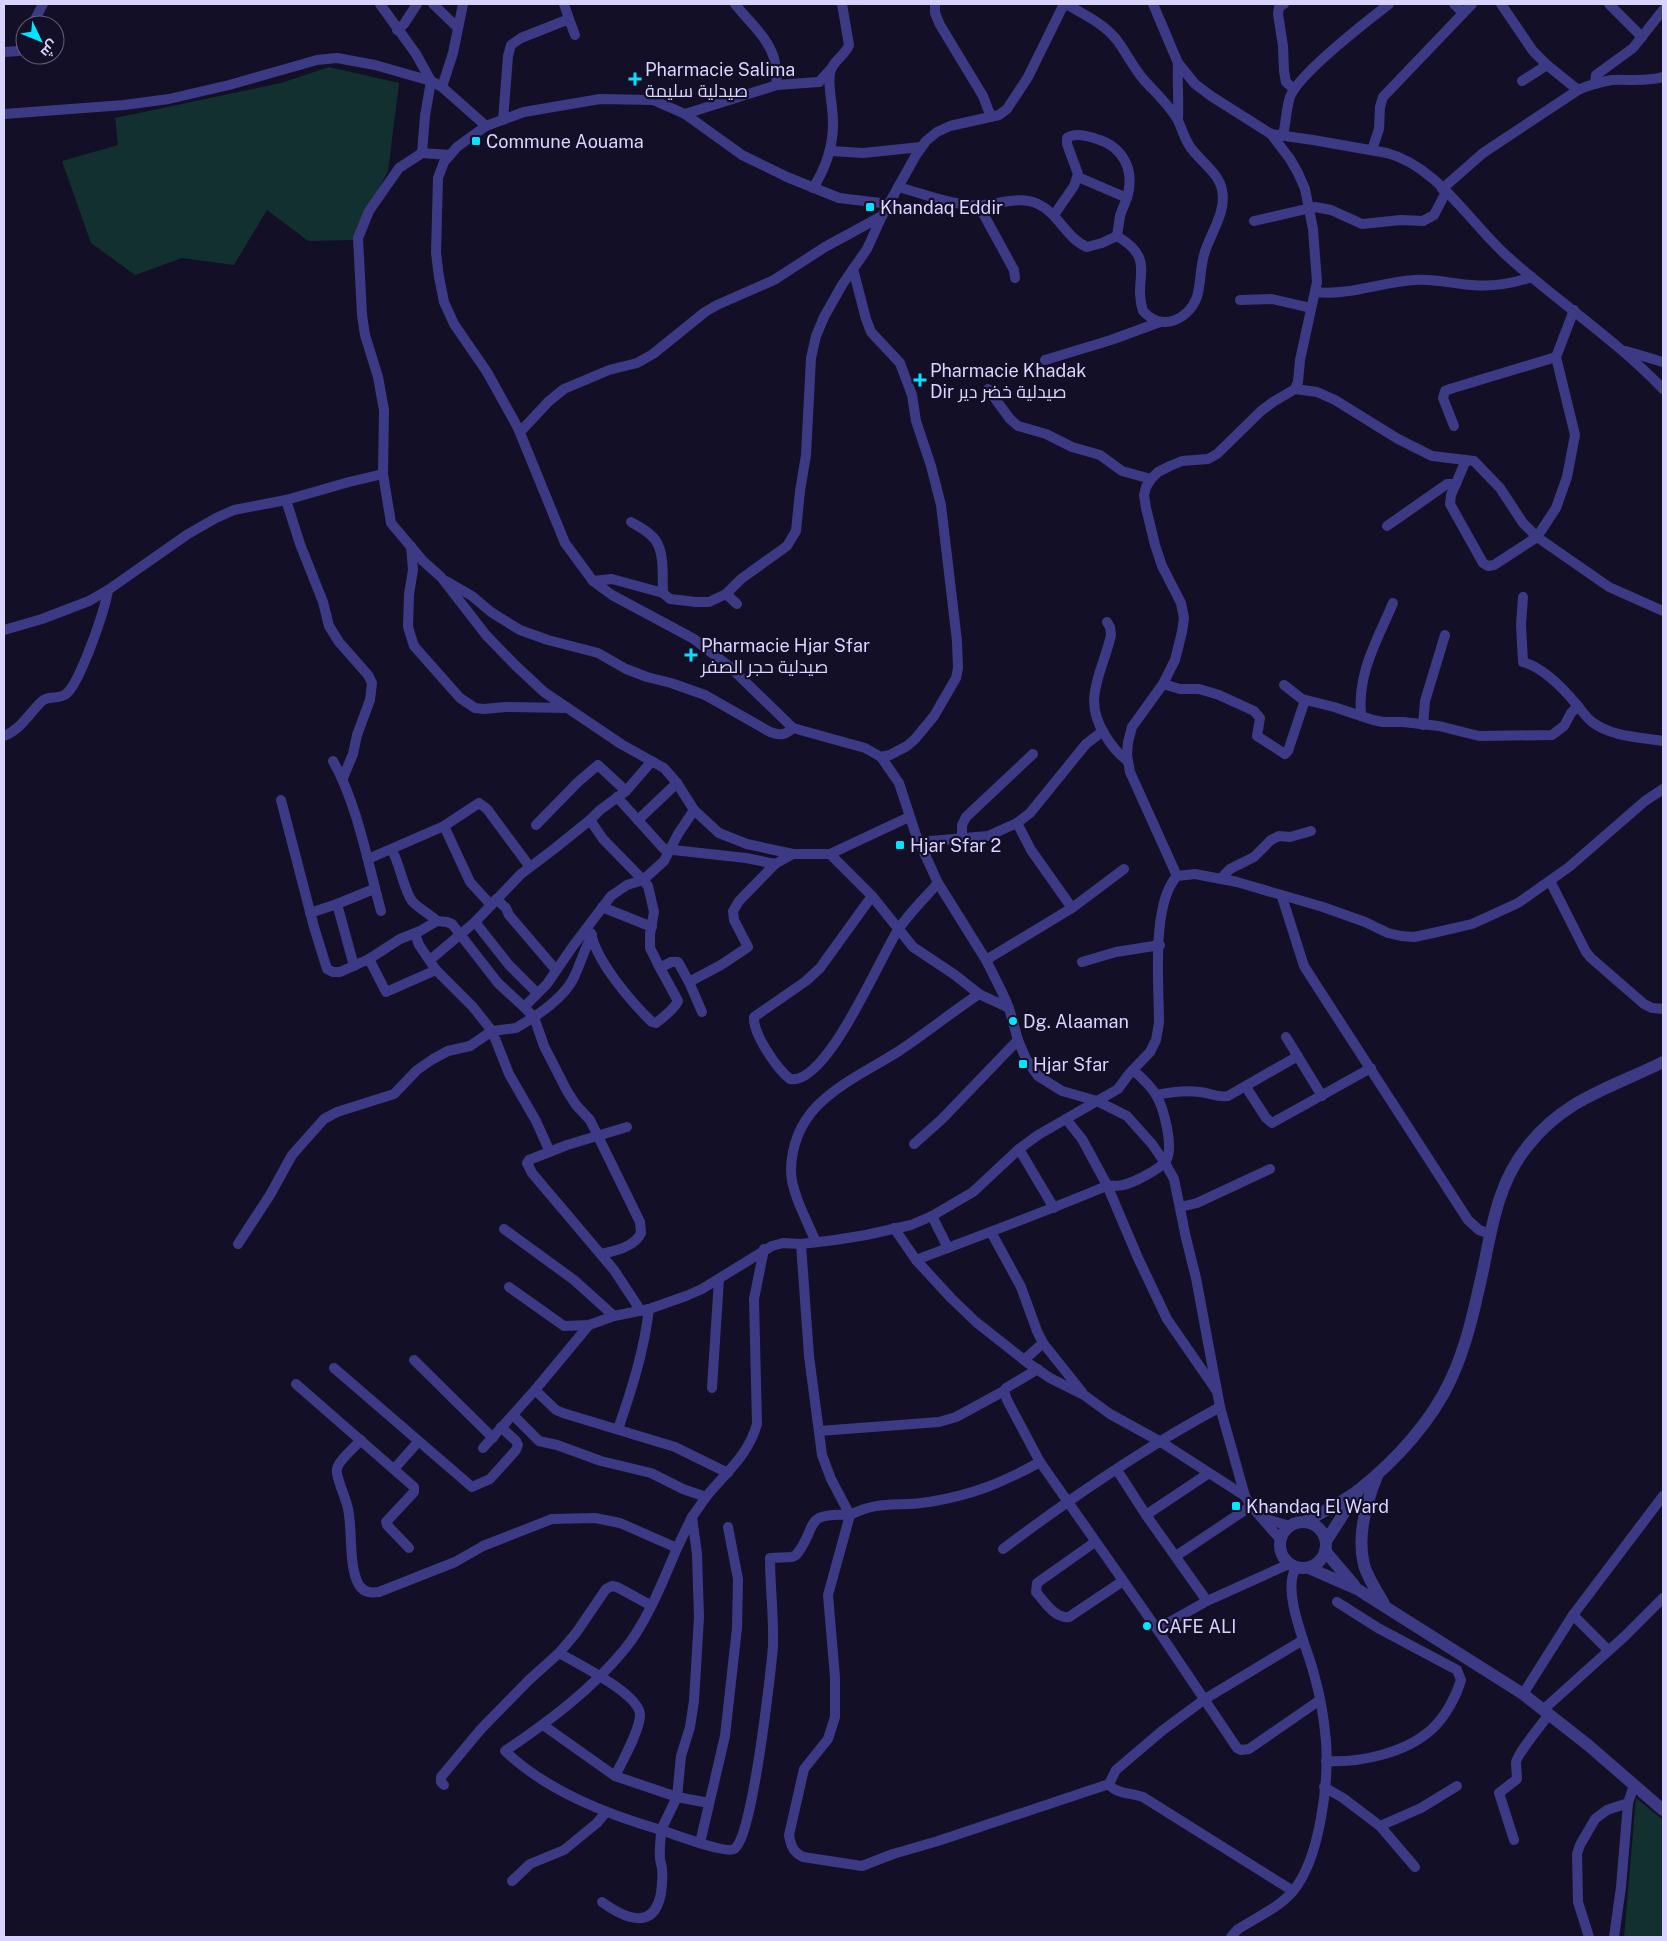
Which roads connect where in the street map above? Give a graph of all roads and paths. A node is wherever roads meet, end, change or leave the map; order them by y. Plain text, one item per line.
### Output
1 (44, 4) edge
2 (380, 4) edge
3 (417, 4) edge
4 (433, 4) edge
5 (463, 4) edge
6 (564, 4) edge
7 (735, 4) edge
8 (842, 4) edge
9 (935, 4) edge
10 (1065, 4) edge
11 (1153, 4) edge
12 (1284, 4) edge
13 (1389, 4) edge
14 (1454, 4) edge
15 (1472, 4) edge
16 (1501, 4) edge
17 (1609, 4) edge
18 (1663, 10) edge
19 (1463, 12) junction
20 (38, 15) edge
21 (569, 19) junction
22 (458, 28) junction
23 (397, 30) junction
24 (575, 35) dead end
25 (1642, 37) junction
26 (1178, 62) junction
27 (1547, 65) junction
28 (830, 70) junction
29 (1663, 78) edge
30 (431, 81) junction
31 (1522, 81) dead end
32 (1595, 84) junction
33 (777, 85) junction
34 (442, 87) junction
35 (1294, 89) junction
36 (1578, 90) junction
37 (4, 114) edge
38 (686, 114) junction
39 (991, 117) junction
40 (1178, 119) junction
41 (503, 120) junction
42 (486, 126) junction
43 (1271, 134) junction
44 (1283, 136) junction
45 (922, 147) junction
46 (1372, 150) junction
47 (831, 151) junction
48 (422, 153) junction
49 (450, 155) junction
50 (1078, 177) junction
51 (898, 187) junction
52 (813, 188) junction
53 (1444, 190) junction
54 (1127, 198) junction
55 (888, 204) junction
56 (979, 206) junction
57 (1308, 208) junction
58 (1054, 215) junction
59 (882, 216) junction
60 (1254, 221) dead end
61 (1117, 236) junction
62 (853, 269) junction
63 (1532, 277) junction
64 (1015, 278) dead end
65 (1316, 292) junction
66 (1240, 300) dead end
67 (1311, 308) junction
68 (1574, 310) junction
69 (1160, 322) junction
70 (1624, 351) junction
71 (1556, 357) junction
72 (1045, 360) dead end
73 (1663, 362) edge
74 (988, 389) dead end
75 (1295, 389) junction
76 (1663, 390) edge
77 (1454, 426) dead end
78 (520, 432) junction
79 (1466, 460) junction
80 (382, 474) junction
81 (1150, 479) junction
82 (1456, 484) junction
83 (286, 500) junction
84 (631, 522) dead end
85 (1387, 526) dead end
86 (1536, 537) junction
87 (411, 544) junction
88 (441, 577) junction
89 (593, 581) junction
90 (108, 590) junction
91 (663, 593) junction
92 (726, 594) junction
93 (1523, 597) dead end
94 (1393, 603) dead end
95 (737, 604) dead end
96 (1663, 611) edge
97 (1107, 622) dead end
98 (4, 630) edge
99 (1445, 636) dead end
100 (1163, 684) junction
101 (1284, 685) dead end
102 (1305, 700) junction
103 (1578, 706) junction
104 (568, 708) junction
105 (1361, 716) junction
106 (1423, 725) junction
107 (793, 728) junction
108 (1103, 731) junction
109 (4, 736) edge
110 (1663, 741) edge
111 (1033, 754) dead end
112 (881, 757) junction
113 (333, 761) dead end
114 (652, 761) junction
115 (1128, 761) junction
116 (342, 778) junction
117 (677, 783) junction
118 (1663, 789) edge
119 (622, 794) junction
120 (281, 800) dead end
121 (694, 810) junction
122 (910, 817) junction
123 (590, 820) junction
124 (638, 820) junction
125 (1017, 824) junction
126 (536, 825) dead end
127 (444, 826) junction
128 (1311, 831) dead end
129 (962, 839) junction
130 (919, 842) junction
131 (392, 850) junction
132 (668, 850) junction
133 (793, 854) junction
134 (830, 854) junction
135 (368, 860) junction
136 (775, 864) junction
137 (530, 867) junction
138 (1124, 870) dead end
139 (1178, 876) junction
140 (1222, 879) junction
141 (643, 880) junction
142 (1550, 881) junction
143 (938, 883) junction
144 (374, 889) junction
145 (872, 896) junction
146 (1282, 896) junction
147 (494, 902) junction
148 (337, 904) junction
149 (602, 907) junction
150 (1072, 908) junction
151 (381, 911) dead end
152 (310, 912) junction
153 (436, 921) junction
154 (475, 922) junction
155 (590, 923) junction
156 (652, 927) junction
157 (899, 929) junction
158 (415, 934) junction
159 (461, 935) junction
160 (592, 935) junction
161 (1160, 945) junction
162 (369, 959) junction
163 (430, 960) junction
164 (986, 960) junction
165 (1082, 962) dead end
166 (354, 966) junction
167 (660, 968) junction
168 (436, 970) junction
169 (556, 970) junction
170 (689, 982) junction
171 (537, 993) junction
172 (979, 994) junction
173 (524, 1007) junction
174 (1009, 1008) junction
175 (1663, 1009) edge
176 (702, 1012) dead end
177 (534, 1017) junction
178 (492, 1031) junction
179 (1286, 1036) dead end
180 (1018, 1040) junction
181 (1298, 1056) junction
182 (1663, 1062) edge
183 (1371, 1068) junction
184 (1133, 1070) junction
185 (1246, 1087) junction
186 (1156, 1095) junction
187 (1322, 1096) junction
188 (1097, 1101) junction
189 (1066, 1119) junction
190 (627, 1127) dead end
191 (598, 1137) junction
192 (914, 1144) dead end
193 (1019, 1149) junction
194 (550, 1152) junction
195 (1165, 1163) junction
196 (1270, 1169) dead end
197 (1107, 1186) junction
198 (1180, 1207) junction
199 (1054, 1208) junction
200 (932, 1216) junction
201 (894, 1228) junction
202 (504, 1229) dead end
203 (991, 1232) junction
204 (1490, 1234) junction
205 (816, 1242) junction
206 (238, 1244) dead end
207 (801, 1244) junction
208 (948, 1248) junction
209 (764, 1249) junction
210 (601, 1254) junction
211 (916, 1260) junction
212 (719, 1279) junction
213 (509, 1287) dead end
214 (645, 1310) junction
215 (614, 1316) junction
216 (589, 1325) junction
217 (1043, 1343) junction
218 (414, 1360) dead end
219 (1024, 1360) junction
220 (334, 1368) dead end
221 (1038, 1369) junction
222 (296, 1384) dead end
223 (712, 1388) dead end
224 (535, 1390) junction
225 (1004, 1391) junction
226 (1217, 1393) junction
227 (1084, 1395) junction
228 (1220, 1407) junction
229 (513, 1415) junction
230 (501, 1427) junction
231 (618, 1429) junction
232 (819, 1431) junction
233 (492, 1438) junction
234 (361, 1440) junction
235 (418, 1442) junction
236 (1161, 1442) junction
237 (483, 1448) dead end
238 (1040, 1462) junction
239 (394, 1468) junction
240 (1117, 1470) junction
241 (1378, 1472) junction
242 (728, 1473) junction
243 (1209, 1473) junction
244 (1359, 1490) junction
245 (1245, 1496) junction
246 (1663, 1496) edge
247 (706, 1497) junction
248 (1067, 1501) junction
249 (1251, 1506) junction
250 (850, 1515) junction
251 (1146, 1515) junction
252 (692, 1517) junction
253 (1262, 1518) junction
254 (1305, 1522) junction
255 (1290, 1526) junction
256 (728, 1527) dead end
257 (1280, 1539) junction
258 (1095, 1542) junction
259 (1326, 1546) junction
260 (409, 1548) dead end
261 (677, 1548) junction
262 (1003, 1549) dead end
263 (1176, 1556) junction
264 (1292, 1566) junction
265 (1309, 1568) junction
266 (1123, 1581) junction
267 (1358, 1589) junction
268 (1663, 1598) edge
269 (1207, 1600) junction
270 (1337, 1602) dead end
271 (650, 1605) junction
272 (1387, 1608) junction
273 (1573, 1615) junction
274 (1157, 1629) junction
275 (1303, 1640) junction
276 (1446, 1645) junction
277 (1608, 1650) junction
278 (558, 1653) junction
279 (1437, 1660) junction
280 (600, 1676) junction
281 (1523, 1694) junction
282 (1205, 1699) junction
283 (1320, 1700) junction
284 (1547, 1712) junction
285 (543, 1725) junction
286 (1326, 1761) junction
287 (615, 1776) junction
288 (1109, 1784) junction
289 (444, 1785) dead end
290 (1634, 1785) junction
291 (1457, 1786) dead end
292 (1324, 1787) junction
293 (676, 1797) junction
294 (709, 1803) junction
295 (1628, 1803) junction
296 (1662, 1807) edge
297 (606, 1812) junction
298 (1380, 1826) junction
299 (661, 1830) junction
300 (1514, 1840) dead end
301 (700, 1844) junction
302 (1415, 1867) dead end
303 (512, 1881) dead end
304 (1293, 1891) junction
305 (602, 1902) dead end
306 (1237, 1935) edge
307 (1589, 1937) edge
308 (1614, 1937) edge

1 - 20 street
2 - 23 street
3 - 23 street
4 - 22 street
5 - 22 street
6 - 21 street
7 - 33 street
8 - 28 street
9 - 39 street
10 - 39 street
10 - 40 street
11 - 26 street
12 - 35 street
13 - 35 street
14 - 19 street
15 - 19 street
16 - 27 street
17 - 25 street
18 - 25 street
19 - 46 street
21 - 24 street
21 - 41 street
22 - 34 street
23 - 30 street
25 - 32 street
26 - 40 street
26 - 43 street
27 - 31 street
27 - 36 street
28 - 33 street
28 - 47 street
29 - 32 street
30 - 34 street
30 - 37 street
30 - 48 street
32 - 36 street
33 - 38 street
34 - 42 street
35 - 44 street
36 - 53 street
38 - 41 street
38 - 52 street
39 - 45 street
40 - 69 street
41 - 42 street
42 - 49 street
43 - 44 street
43 - 57 street
44 - 46 street
45 - 47 street
45 - 51 street
46 - 53 street
47 - 52 street
48 - 49 street
48 - 80 street
49 - 78 street
50 - 54 street
50 - 54 street
50 - 58 street
51 - 55 street
51 - 56 street
52 - 55 street
53 - 57 street
53 - 63 street
54 - 61 street
55 - 59 street
56 - 58 street
56 - 64 street
57 - 60 street
57 - 65 street
58 - 61 street
59 - 62 street
59 - 78 street
61 - 69 street
62 - 92 street
62 - 112 street
63 - 65 street
63 - 68 street
65 - 67 street
66 - 67 street
67 - 75 street
68 - 70 street
68 - 71 street
69 - 72 street
70 - 73 street
70 - 76 street
71 - 77 street
71 - 86 street
74 - 81 street
75 - 79 street
75 - 81 street
78 - 89 street
79 - 82 street
79 - 86 street
80 - 83 street
80 - 87 street
81 - 100 street
82 - 85 street
82 - 86 street
83 - 90 street
83 - 116 street
84 - 91 street
86 - 96 street
87 - 88 street
87 - 104 street
88 - 104 street
88 - 107 street
89 - 91 street
89 - 107 street
90 - 98 street
90 - 109 street
91 - 92 street
92 - 95 street
93 - 103 street
94 - 105 street
97 - 108 street
99 - 106 street
100 - 102 street
100 - 115 street
101 - 102 street
102 - 105 street
103 - 106 street
103 - 110 street
104 - 114 street
105 - 106 street
107 - 112 street
108 - 115 street
108 - 125 street
111 - 129 street
112 - 122 street
113 - 116 street
114 - 117 street
114 - 119 street
115 - 139 street
116 - 135 street
117 - 121 street
117 - 124 street
118 - 142 street
119 - 123 street
119 - 124 street
119 - 126 street
120 - 152 street
121 - 132 street
121 - 133 street
122 - 130 street
122 - 134 street
123 - 137 street
123 - 141 street
124 - 132 street
125 - 129 street
125 - 150 street
127 - 131 street
127 - 137 street
127 - 147 street
128 - 140 street
129 - 130 street
130 - 143 street
131 - 135 street
131 - 153 street
132 - 136 street
132 - 141 street
133 - 134 street
133 - 136 street
134 - 145 street
135 - 144 street
136 - 170 street
137 - 147 street
138 - 150 street
139 - 140 street
139 - 161 street
140 - 146 street
141 - 149 street
141 - 156 street
142 - 146 street
142 - 175 street
143 - 157 street
143 - 164 street
144 - 148 street
144 - 151 street
145 - 157 street
145 - 157 street
146 - 183 street
147 - 154 street
147 - 169 street
148 - 152 street
148 - 166 street
149 - 155 street
149 - 156 street
150 - 164 street
152 - 166 street
153 - 158 street
153 - 159 street
154 - 159 street
154 - 171 street
155 - 160 street
155 - 169 street
156 - 167 street
157 - 172 street
158 - 162 street
158 - 163 street
159 - 163 street
159 - 173 street
160 - 167 street
160 - 177 street
161 - 165 street
161 - 184 street
162 - 166 street
162 - 168 street
163 - 168 street
164 - 174 street
167 - 170 street
168 - 178 street
169 - 171 street
170 - 176 street
171 - 173 street
172 - 174 street
172 - 205 street
173 - 177 street
174 - 180 street
177 - 178 street
177 - 191 street
178 - 194 street
178 - 206 street
179 - 181 street
180 - 188 street
180 - 192 street
181 - 185 street
181 - 187 street
182 - 204 street
183 - 187 street
183 - 204 street
184 - 186 street
184 - 188 street
185 - 186 street
185 - 187 street
186 - 195 street
188 - 189 street
188 - 195 street
189 - 193 street
189 - 197 street
190 - 191 street
191 - 194 street
191 - 210 street
193 - 199 street
193 - 200 street
194 - 210 street
195 - 197 street
195 - 198 street
196 - 198 street
197 - 199 street
197 - 226 street
198 - 226 street
199 - 203 street
200 - 201 street
200 - 208 street
201 - 205 street
201 - 211 street
202 - 215 street
203 - 208 street
203 - 217 street
204 - 241 street
205 - 207 street
207 - 209 street
207 - 232 street
208 - 211 street
209 - 212 street
209 - 242 street
210 - 214 street
211 - 219 street
212 - 214 street
212 - 223 street
213 - 216 street
214 - 215 street
214 - 231 street
215 - 216 street
216 - 224 street
217 - 219 street
217 - 227 street
218 - 233 street
219 - 221 street
220 - 235 street
221 - 225 street
221 - 227 street
222 - 234 street
224 - 229 street
224 - 231 street
225 - 232 street
225 - 238 street
226 - 228 street
227 - 236 street
228 - 236 street
228 - 245 street
229 - 230 street
229 - 247 street
230 - 233 street
230 - 235 street
231 - 242 street
232 - 250 street
233 - 237 street
234 - 239 street
234 - 261 street
235 - 239 street
236 - 240 street
236 - 243 street
238 - 248 street
238 - 250 street
239 - 260 street
240 - 248 street
240 - 251 street
241 - 244 street
241 - 272 street
242 - 247 street
243 - 245 street
243 - 251 street
244 - 254 street
244 - 259 street
245 - 249 street
246 - 273 street
247 - 252 street
248 - 258 street
248 - 262 street
249 - 253 street
249 - 263 street
250 - 288 street
250 - 301 street
251 - 263 street
252 - 261 street
252 - 293 street
253 - 255 street
253 - 257 street
254 - 255 street
254 - 259 street
255 - 257 street
256 - 294 street
257 - 264 street
258 - 266 street
258 - 266 street
259 - 265 street
259 - 267 street
261 - 271 street
263 - 269 street
264 - 265 street
264 - 269 street
264 - 275 street
265 - 267 street
266 - 274 street
267 - 272 street
268 - 277 street
269 - 274 street
270 - 279 street
271 - 278 street
271 - 280 street
272 - 276 street
273 - 277 street
273 - 281 street
274 - 282 street
275 - 282 street
275 - 283 street
276 - 279 street
276 - 281 street
277 - 284 street
278 - 280 street
278 - 289 street
279 - 286 street
280 - 285 street
280 - 287 street
281 - 284 street
282 - 283 street
282 - 288 street
283 - 286 street
284 - 290 street
284 - 300 street
285 - 287 street
285 - 297 street
286 - 292 street
287 - 293 street
288 - 304 street
290 - 295 street
290 - 296 street
291 - 298 street
292 - 298 street
292 - 304 street
293 - 294 street
293 - 299 street
294 - 301 street
295 - 307 street
295 - 308 street
297 - 299 street
297 - 303 street
298 - 302 street
299 - 301 street
299 - 305 street
304 - 306 street

